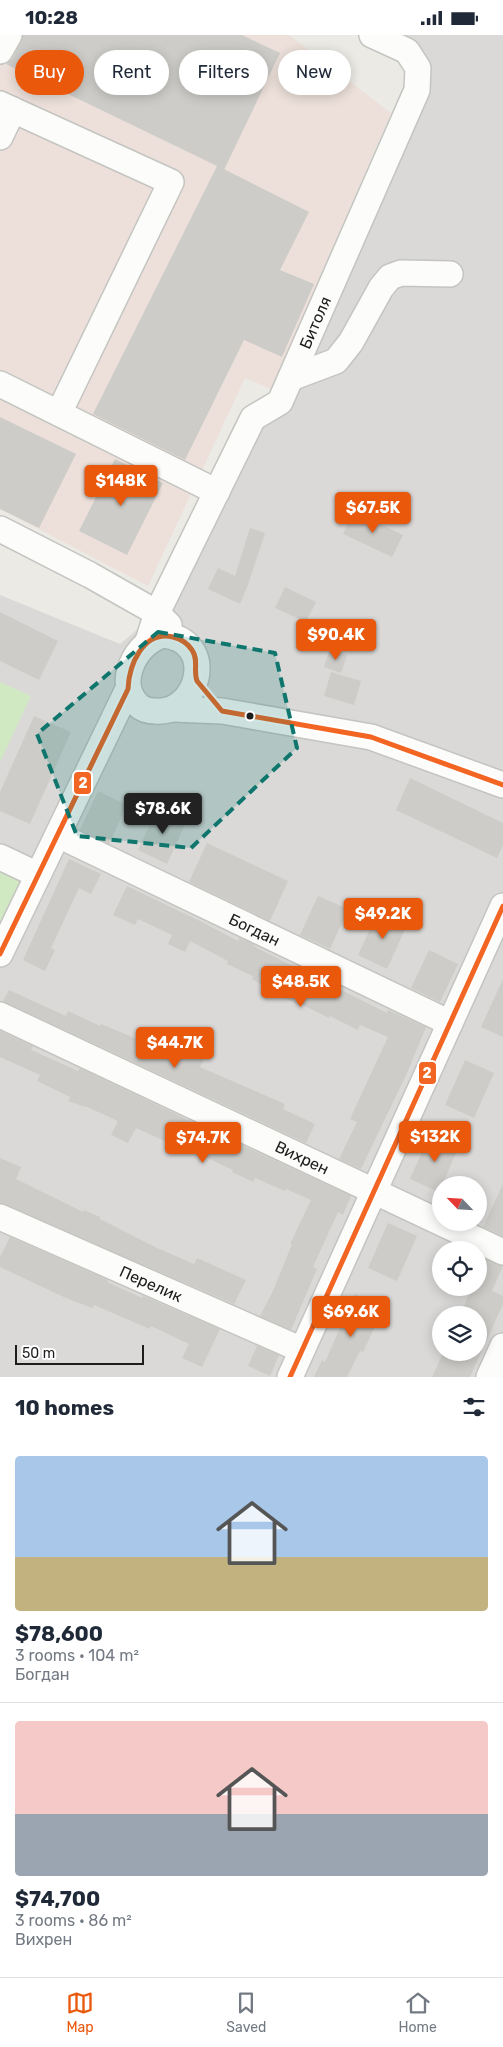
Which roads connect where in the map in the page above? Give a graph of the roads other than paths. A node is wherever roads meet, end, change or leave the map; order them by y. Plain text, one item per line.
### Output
1 (9, 35) edge
2 (372, 35) edge
3 (0, 51) edge
4 (6, 107) edge
5 (0, 137) edge
6 (450, 274) dead end
7 (291, 378) junction
8 (0, 384) edge
9 (59, 413) junction
10 (217, 493) junction
11 (0, 529) edge
12 (157, 613) junction
13 (148, 641) junction
14 (189, 645) junction
15 (196, 678) junction
16 (128, 689) junction
17 (173, 709) junction
18 (148, 711) junction
19 (222, 711) junction
20 (108, 733) junction
21 (503, 785) edge
22 (58, 835) junction
23 (0, 857) edge
24 (38, 875) junction
25 (503, 906) edge
26 (0, 954) edge
27 (0, 1015) edge
28 (450, 1023) junction
29 (374, 1191) junction
30 (0, 1217) edge
31 (503, 1252) edge
32 (302, 1350) junction
33 (502, 1350) edge
34 (290, 1377) edge
35 (489, 1377) edge

1 - 3 street
2 - 7 street, Битоля
4 - 5 street
4 - 9 street
6 - 7 street
7 - 10 street, Битоля
8 - 9 street
9 - 10 street
10 - 12 street, Битоля
11 - 12 street
12 - 13 street, Битоля
12 - 14 street
13 - 14 street
13 - 16 street
14 - 15 street
15 - 17 street
15 - 19 street
16 - 18 street
16 - 20 street
17 - 18 street
17 - 19 street
18 - 20 street
19 - 21 street
20 - 22 street
22 - 24 street
22 - 28 street, Богдан
23 - 24 street
24 - 26 street
25 - 28 street
27 - 29 street, Вихрен
28 - 29 street
29 - 31 street, Вихрен
29 - 32 street
30 - 32 street, Перелик
32 - 34 street
33 - 35 street

